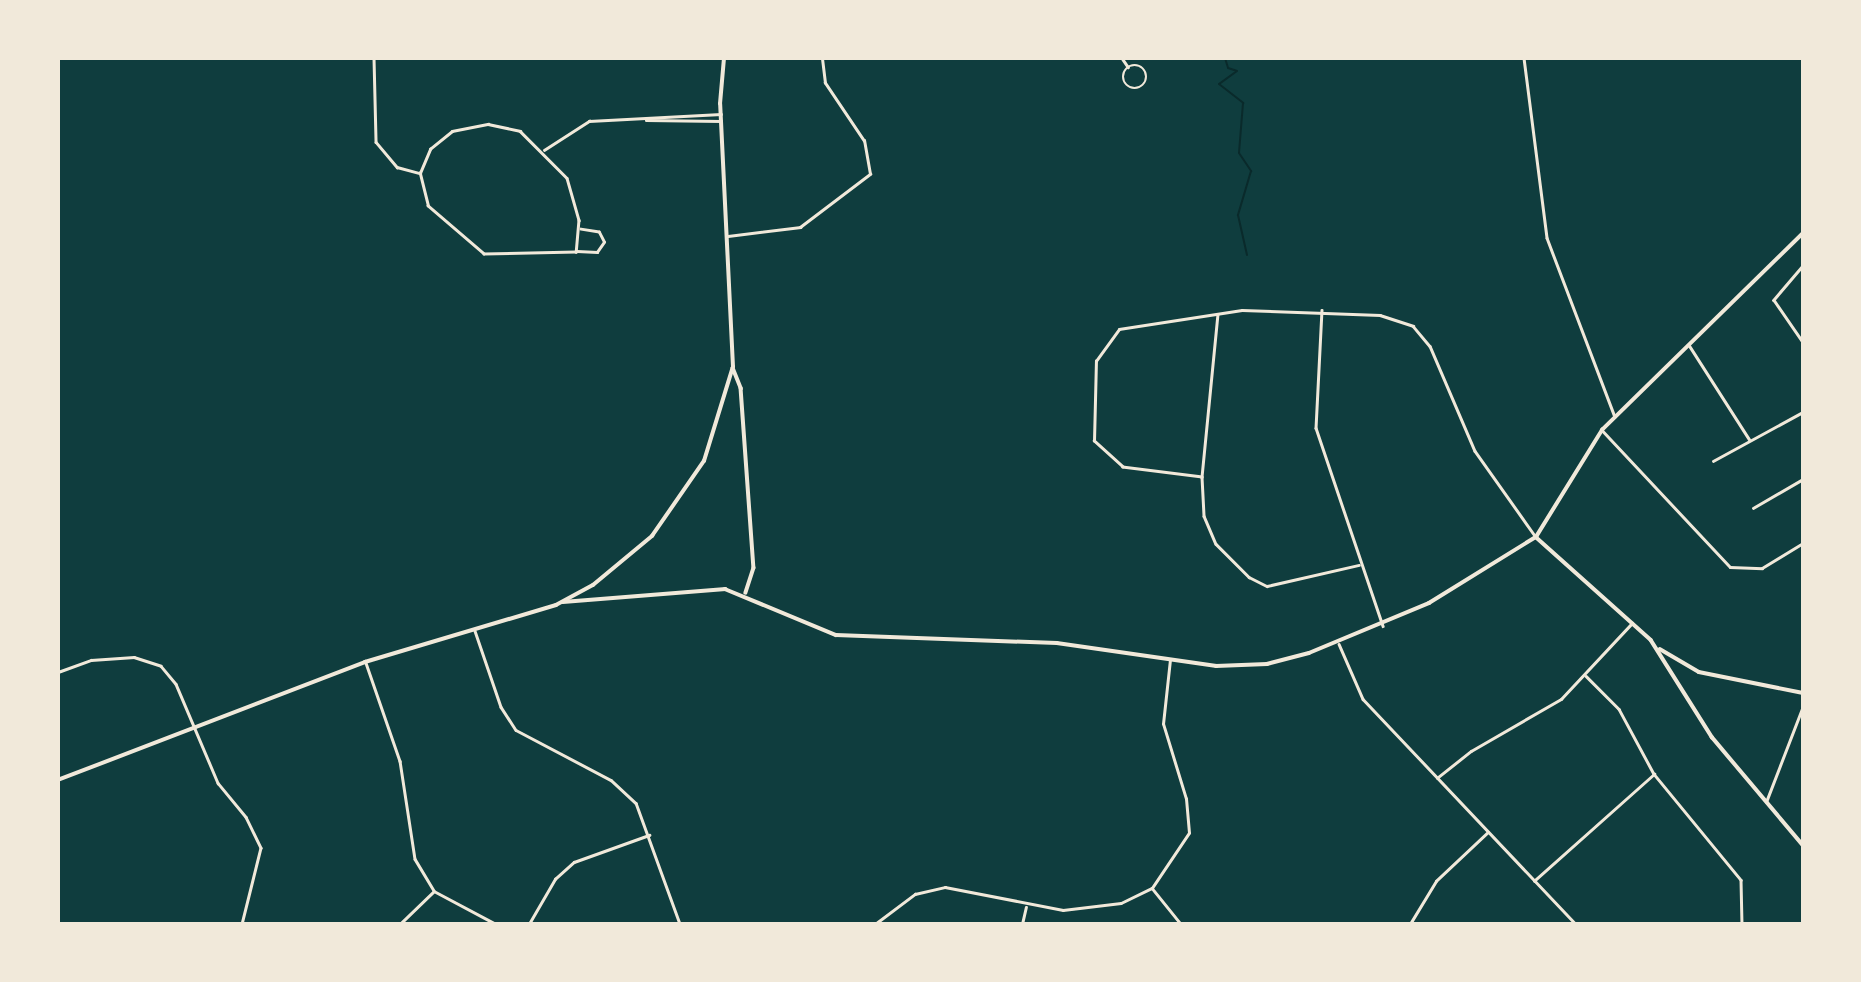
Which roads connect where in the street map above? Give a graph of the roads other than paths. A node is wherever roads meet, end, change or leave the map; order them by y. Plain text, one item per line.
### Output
1 (374, 58) edge
2 (724, 58) edge
3 (822, 58) edge
4 (1122, 58) edge
5 (1524, 58) edge
6 (1128, 67) junction
7 (721, 114) junction
8 (642, 119) junction
9 (721, 121) junction
10 (544, 150) junction
11 (420, 173) junction
12 (579, 229) junction
13 (1803, 233) edge
14 (727, 236) junction
15 (578, 251) junction
16 (1803, 266) edge
17 (1322, 310) junction
18 (1218, 313) junction
19 (1803, 342) edge
20 (1689, 345) junction
21 (733, 368) junction
22 (1803, 412) edge
23 (1615, 417) junction
24 (1602, 430) junction
25 (1749, 439) junction
26 (1713, 461) dead end
27 (1202, 477) junction
28 (1803, 479) edge
29 (1753, 508) dead end
30 (1536, 537) junction
31 (1803, 543) edge
32 (1359, 565) junction
33 (746, 593) junction
34 (563, 603) junction
35 (1632, 623) junction
36 (1383, 626) junction
37 (475, 631) junction
38 (1339, 644) junction
39 (1658, 649) junction
40 (1170, 660) junction
41 (365, 662) junction
42 (58, 672) edge
43 (1586, 676) junction
44 (1803, 693) edge
45 (1803, 706) edge
46 (194, 723) junction
47 (1654, 774) junction
48 (1437, 778) junction
49 (58, 780) edge
50 (1766, 802) junction
51 (1488, 832) junction
52 (649, 835) junction
53 (1803, 845) edge
54 (1534, 881) junction
55 (1152, 888) junction
56 (434, 891) junction
57 (1026, 907) junction
58 (242, 924) edge
59 (400, 924) edge
60 (496, 924) edge
61 (529, 924) edge
62 (680, 924) edge
63 (875, 924) edge
64 (1022, 924) edge
65 (1181, 924) edge
66 (1410, 924) edge
67 (1576, 924) edge
68 (1742, 924) edge

1 - 11 street
2 - 7 street
3 - 14 street
4 - 6 street
5 - 23 street
6 - 6 street
7 - 8 street
7 - 9 street
8 - 9 street
8 - 10 street
9 - 14 street
10 - 11 street
10 - 12 street
11 - 15 street
12 - 15 street
12 - 15 street
13 - 20 street
14 - 21 street
16 - 19 street
17 - 18 street
17 - 30 street
17 - 32 street
18 - 27 street
18 - 27 street
20 - 23 street
20 - 25 street
21 - 33 street
21 - 34 street
22 - 25 street
23 - 24 street
24 - 30 street
24 - 31 street
25 - 26 street
27 - 32 street
28 - 29 street
30 - 35 street
30 - 36 street
32 - 36 street
33 - 34 street
33 - 40 street
34 - 37 street
35 - 39 street
35 - 43 street
36 - 38 street
37 - 41 street
37 - 52 street
38 - 40 street
38 - 48 street
39 - 44 street
39 - 50 street
40 - 55 street
41 - 46 street
41 - 56 street
42 - 46 street
43 - 47 street
43 - 48 street
45 - 50 street
46 - 49 street
46 - 58 street
47 - 54 street
47 - 68 street
48 - 51 street
50 - 53 street
51 - 54 street
51 - 66 street
52 - 61 street
52 - 62 street
54 - 67 street
55 - 57 street
55 - 65 street
56 - 59 street
56 - 60 street
57 - 63 street
57 - 64 street

